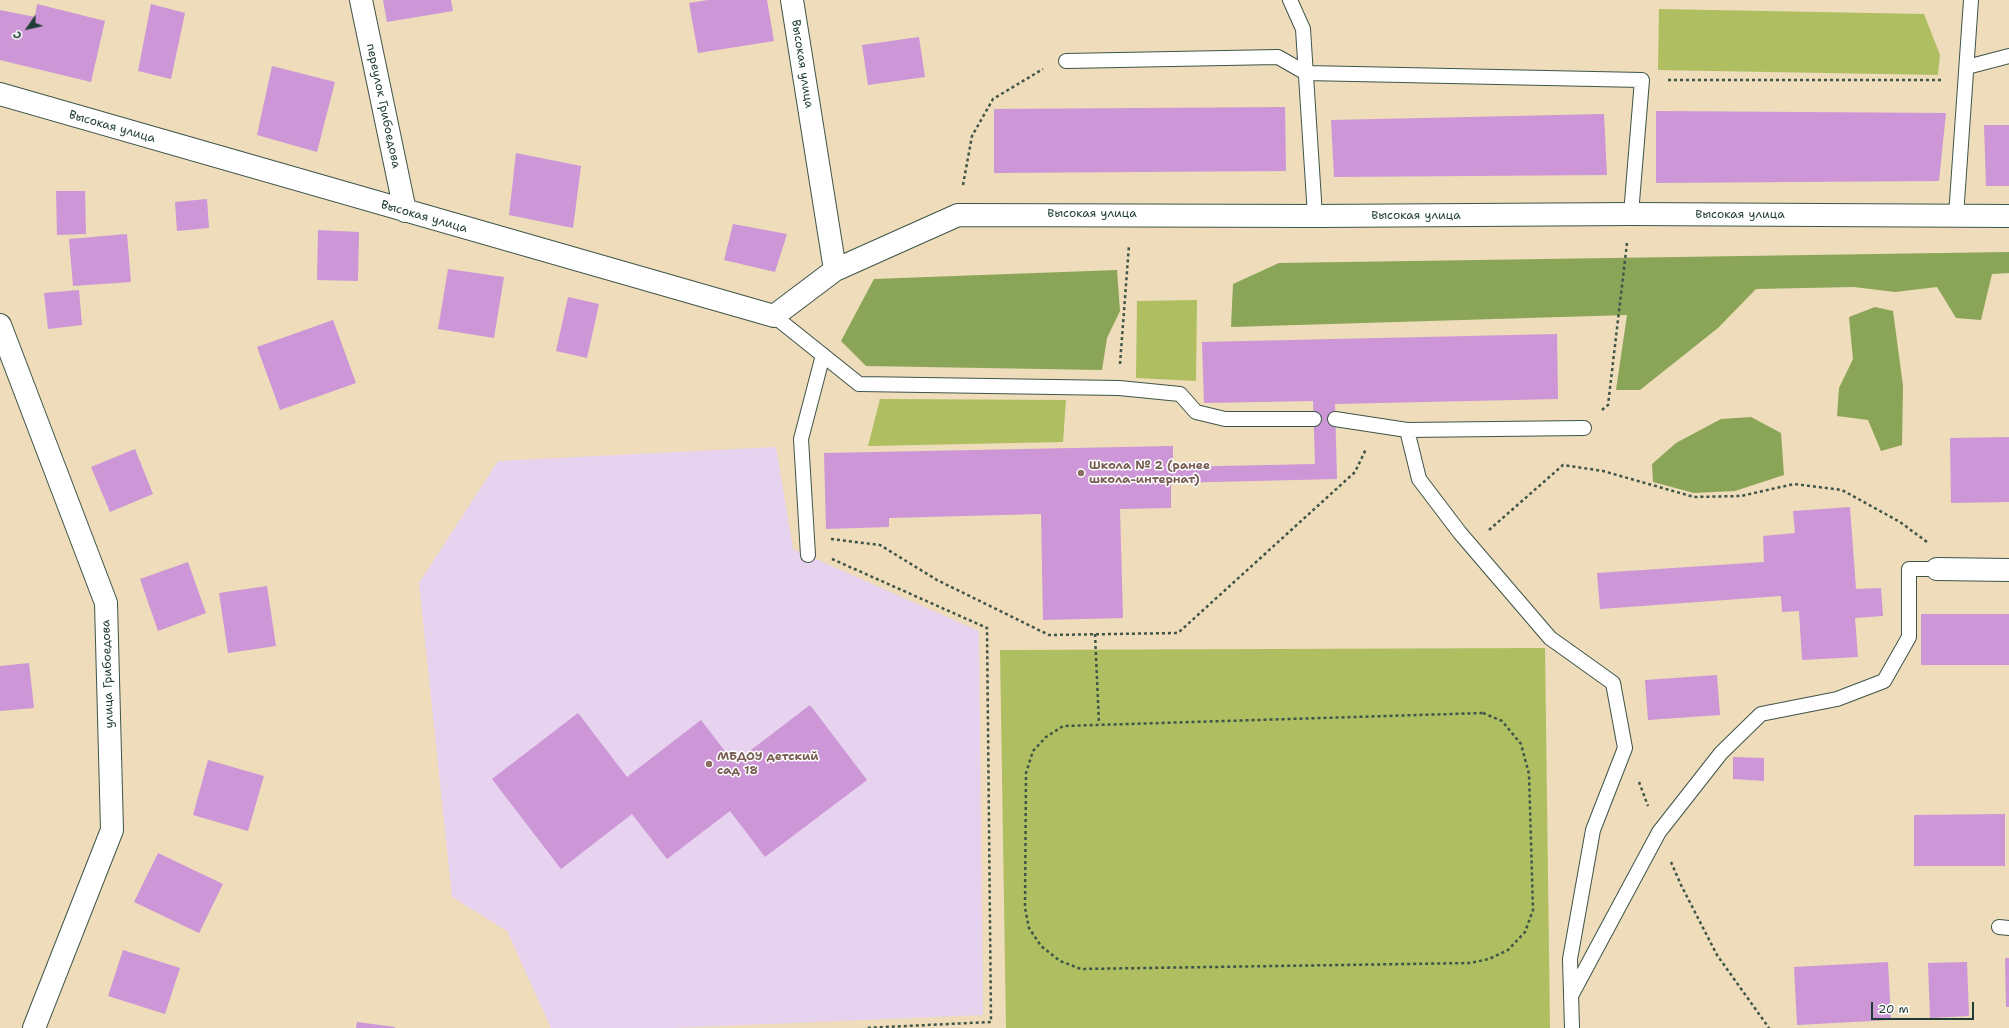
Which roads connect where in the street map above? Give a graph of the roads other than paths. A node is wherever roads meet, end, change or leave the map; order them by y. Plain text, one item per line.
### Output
1 (361, 0) edge
2 (792, 0) edge
3 (1290, 0) edge
4 (1971, 0) edge
5 (2009, 56) edge
6 (1066, 61) road end
7 (1306, 73) junction
8 (1966, 73) junction
9 (0, 94) edge
10 (405, 212) junction
11 (1630, 214) junction
12 (1315, 216) junction
13 (1956, 216) junction
14 (2009, 216) edge
15 (835, 270) junction
16 (774, 316) junction
17 (0, 325) edge
18 (823, 355) junction
19 (1314, 419) dead end
20 (1335, 419) dead end
21 (1584, 428) road end
22 (1407, 430) junction
23 (808, 556) dead end
24 (1937, 569) joint
25 (2009, 570) edge
26 (1571, 996) junction
27 (34, 1028) edge
28 (1572, 1028) edge

1 - 10 street, переулок Грибоедова
2 - 15 street, Высокая улица
3 - 7 lane
4 - 8 lane
5 - 8 lane
6 - 7 lane
7 - 11 lane
7 - 12 lane
8 - 13 lane
9 - 10 street, Высокая улица
10 - 16 street, Высокая улица
11 - 12 street, Высокая улица
11 - 13 street, Высокая улица
12 - 15 street, Высокая улица
13 - 14 street, Высокая улица
15 - 16 street, Высокая улица
16 - 18 lane
17 - 27 street, улица Грибоедова
18 - 19 lane
18 - 23 lane
20 - 22 lane
21 - 22 lane
22 - 26 lane
24 - 25 street
24 - 26 lane
26 - 28 lane

